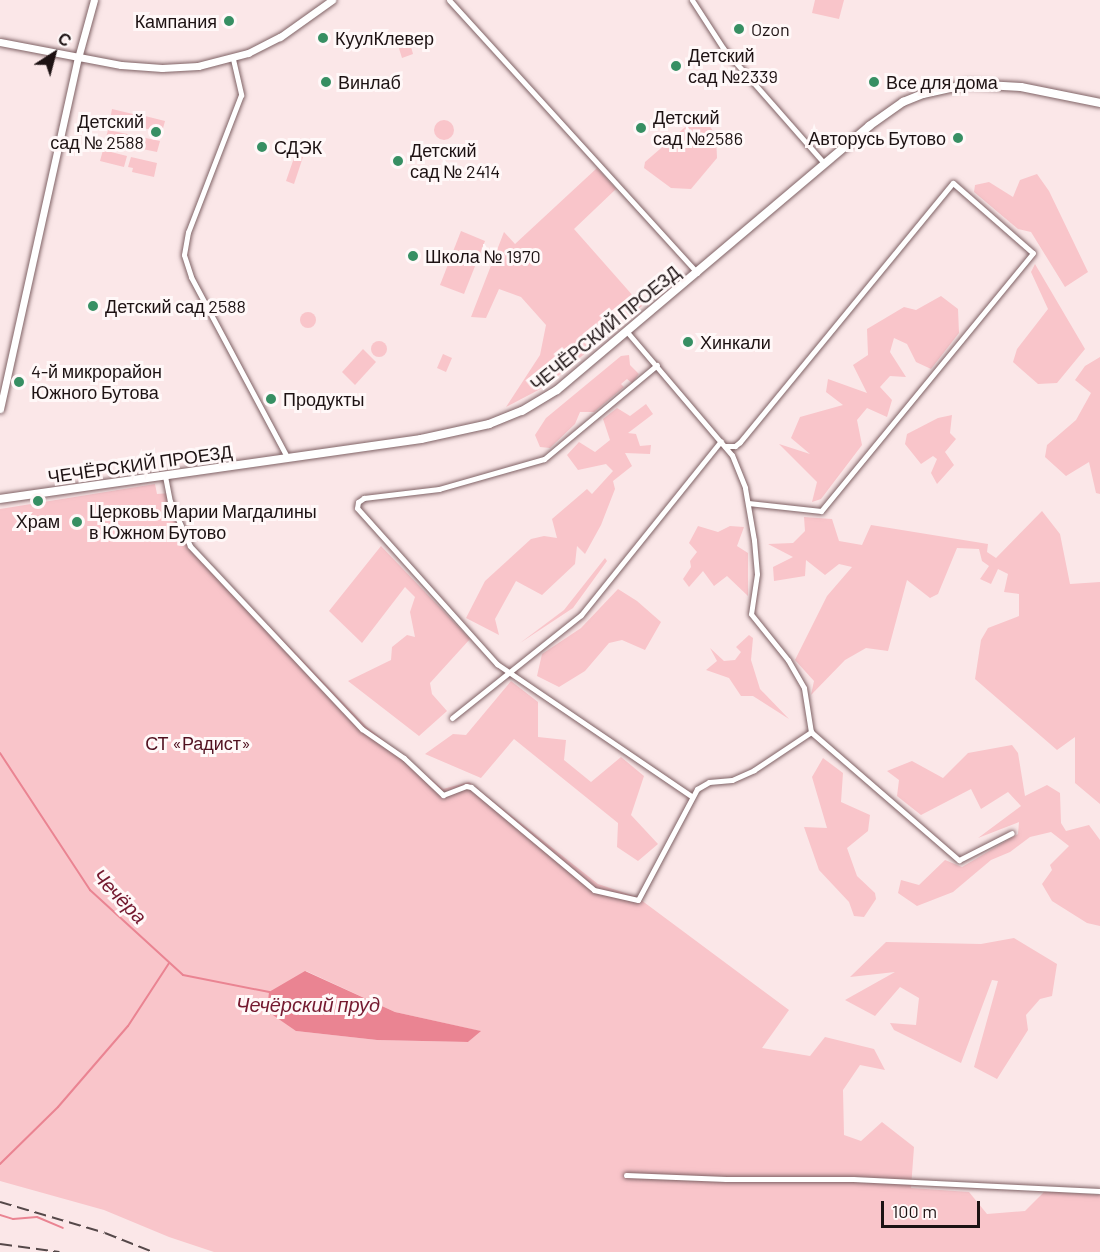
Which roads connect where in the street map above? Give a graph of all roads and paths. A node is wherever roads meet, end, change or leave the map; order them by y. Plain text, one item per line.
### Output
1 (94, 0) edge
2 (332, 0) edge
3 (449, 0) edge
4 (692, 0) edge
5 (0, 42) edge
6 (78, 58) junction
7 (233, 59) junction
8 (1100, 103) edge
9 (825, 164) junction
10 (697, 273) junction
11 (628, 333) junction
12 (657, 366) junction
13 (0, 409) edge
14 (723, 444) junction
15 (287, 457) junction
16 (165, 476) junction
17 (0, 499) edge
18 (748, 503) junction
19 (508, 672) junction
20 (452, 718) dead end
21 (811, 732) junction
22 (691, 796) junction
23 (1012, 833) dead end
24 (626, 1175) dead end
25 (1100, 1191) edge

1 - 6 street
2 - 7 street
3 - 10 street
4 - 9 street
5 - 6 street
6 - 7 street
6 - 13 street
7 - 15 street
8 - 9 main road, ЧЕЧЁРСКИЙ ПРОЕЗД
9 - 10 main road, ЧЕЧЁРСКИЙ ПРОЕЗД
10 - 11 main road, ЧЕЧЁРСКИЙ ПРОЕЗД
11 - 12 street
11 - 15 main road, ЧЕЧЁРСКИЙ ПРОЕЗД
12 - 14 street
12 - 19 street
14 - 18 street
14 - 18 street
14 - 19 street
15 - 16 main road, ЧЕЧЁРСКИЙ ПРОЕЗД
16 - 17 main road, ЧЕЧЁРСКИЙ ПРОЕЗД
16 - 22 street
18 - 21 street
19 - 20 street
19 - 22 street
21 - 22 street
21 - 23 street
24 - 25 street

